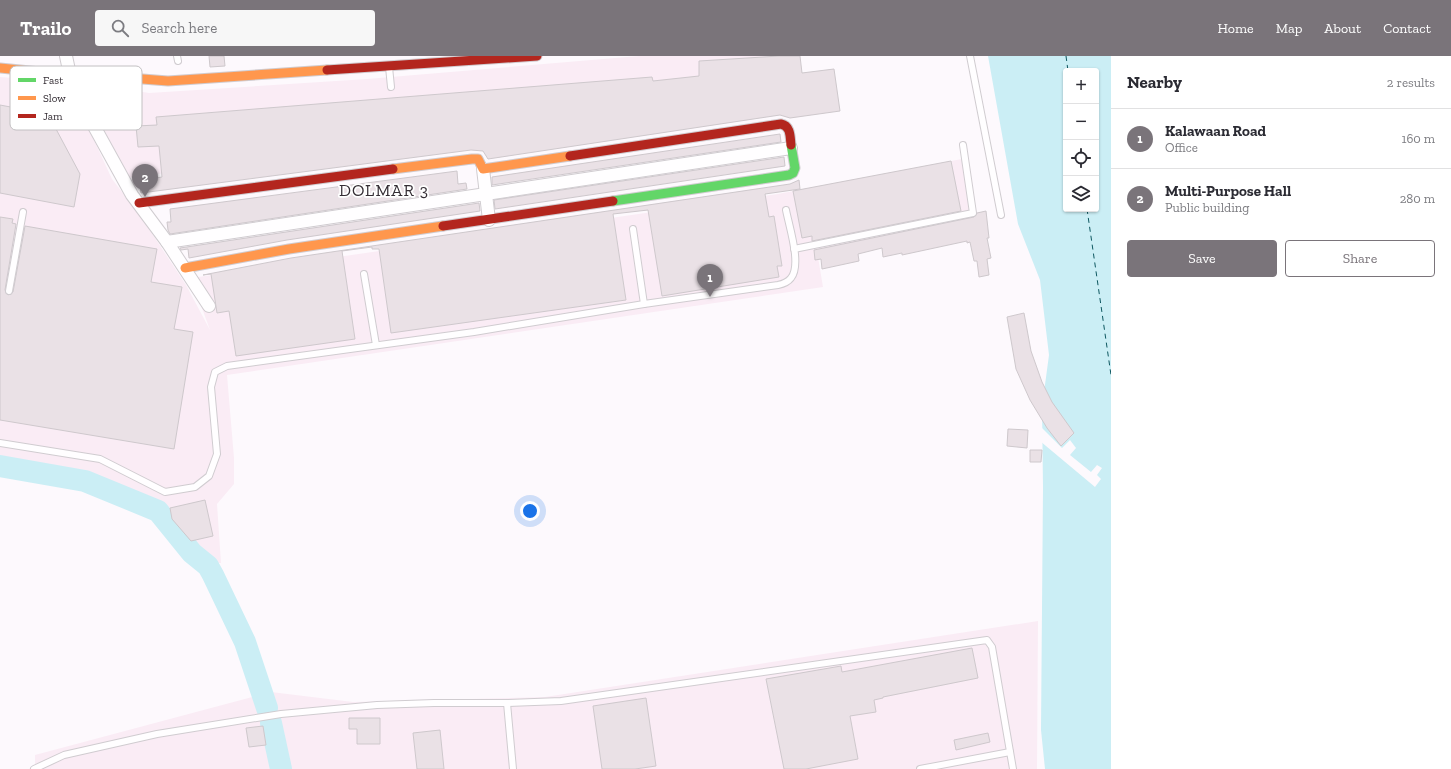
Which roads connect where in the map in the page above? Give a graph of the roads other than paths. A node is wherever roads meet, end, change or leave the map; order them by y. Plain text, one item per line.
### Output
1 (66, 56) edge
2 (537, 56) edge
3 (970, 56) edge
4 (492, 58) edge
5 (68, 66) edge
6 (389, 67) junction
7 (0, 68) edge
8 (10, 69) edge
9 (142, 78) edge
10 (392, 87) dead end
11 (96, 130) edge
12 (963, 145) dead end
13 (791, 148) junction
14 (482, 169) junction
15 (485, 194) junction
16 (139, 203) junction
17 (786, 210) dead end
18 (23, 212) dead end
19 (1001, 215) dead end
20 (490, 220) junction
21 (633, 229) dead end
22 (167, 242) junction
23 (794, 249) junction
24 (185, 268) junction
25 (364, 274) dead end
26 (8, 291) dead end
27 (644, 304) junction
28 (209, 306) dead end
29 (376, 345) junction
30 (0, 442) edge
31 (508, 703) junction
32 (1010, 752) junction
33 (34, 769) edge
34 (513, 769) edge
35 (920, 769) edge
36 (1013, 769) edge

1 - 5 street
2 - 4 street
3 - 19 lane
4 - 6 street
6 - 9 street
6 - 10 lane
7 - 8 street
11 - 16 street
12 - 23 lane
13 - 14 street
13 - 15 street
13 - 20 street
14 - 15 street
14 - 16 street
15 - 20 street
15 - 22 street
16 - 22 street
17 - 23 lane
18 - 26 lane
20 - 24 street
21 - 27 lane
22 - 24 street
23 - 27 lane
24 - 28 street
25 - 29 lane
27 - 29 lane
29 - 30 lane
31 - 32 lane
31 - 33 lane
31 - 34 lane
32 - 35 lane
32 - 36 lane

